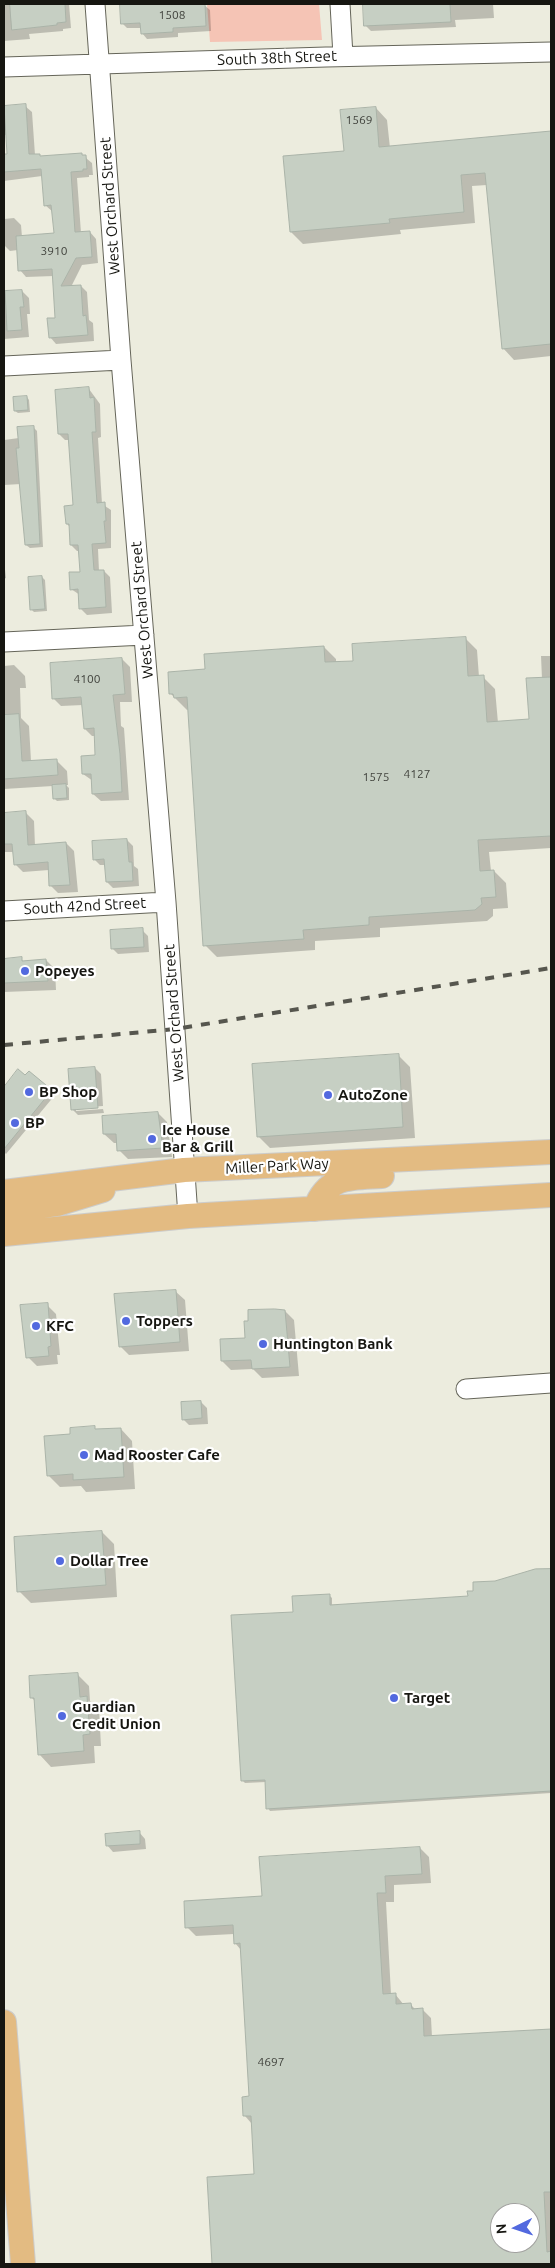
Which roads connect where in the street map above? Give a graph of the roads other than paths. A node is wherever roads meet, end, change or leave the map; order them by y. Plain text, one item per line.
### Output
1 (95, 4) edge
2 (340, 4) edge
3 (551, 52) edge
4 (343, 56) junction
5 (100, 64) junction
6 (4, 67) edge
7 (122, 360) junction
8 (4, 366) edge
9 (144, 634) junction
10 (4, 642) edge
11 (166, 902) junction
12 (4, 911) edge
13 (551, 1152) edge
14 (476, 1156) junction
15 (184, 1170) junction
16 (135, 1177) junction
17 (4, 1192) edge
18 (551, 1196) edge
19 (315, 1209) junction
20 (4, 1212) edge
21 (188, 1216) junction
22 (4, 1234) edge
23 (551, 1383) edge
24 (466, 1389) dead end
25 (4, 2022) edge
26 (10, 2172) edge
27 (23, 2264) edge

1 - 5 street, West Orchard Street
2 - 4 street
3 - 4 street, South 38th Street
4 - 5 street, South 38th Street
5 - 6 street, South 38th Street
5 - 7 street, West Orchard Street
7 - 8 street
7 - 9 street, West Orchard Street
9 - 10 street
9 - 11 street, West Orchard Street
11 - 12 street, South 42nd Street
11 - 15 street, West Orchard Street
13 - 14 main road, Miller Park Way
14 - 15 main road, Miller Park Way
14 - 19 main road
15 - 16 main road, Miller Park Way
15 - 21 street, West Orchard Street
16 - 17 main road, Miller Park Way
16 - 20 main road
18 - 19 main road
19 - 21 main road
21 - 22 main road
23 - 24 street
25 - 26 main road
26 - 27 main road

